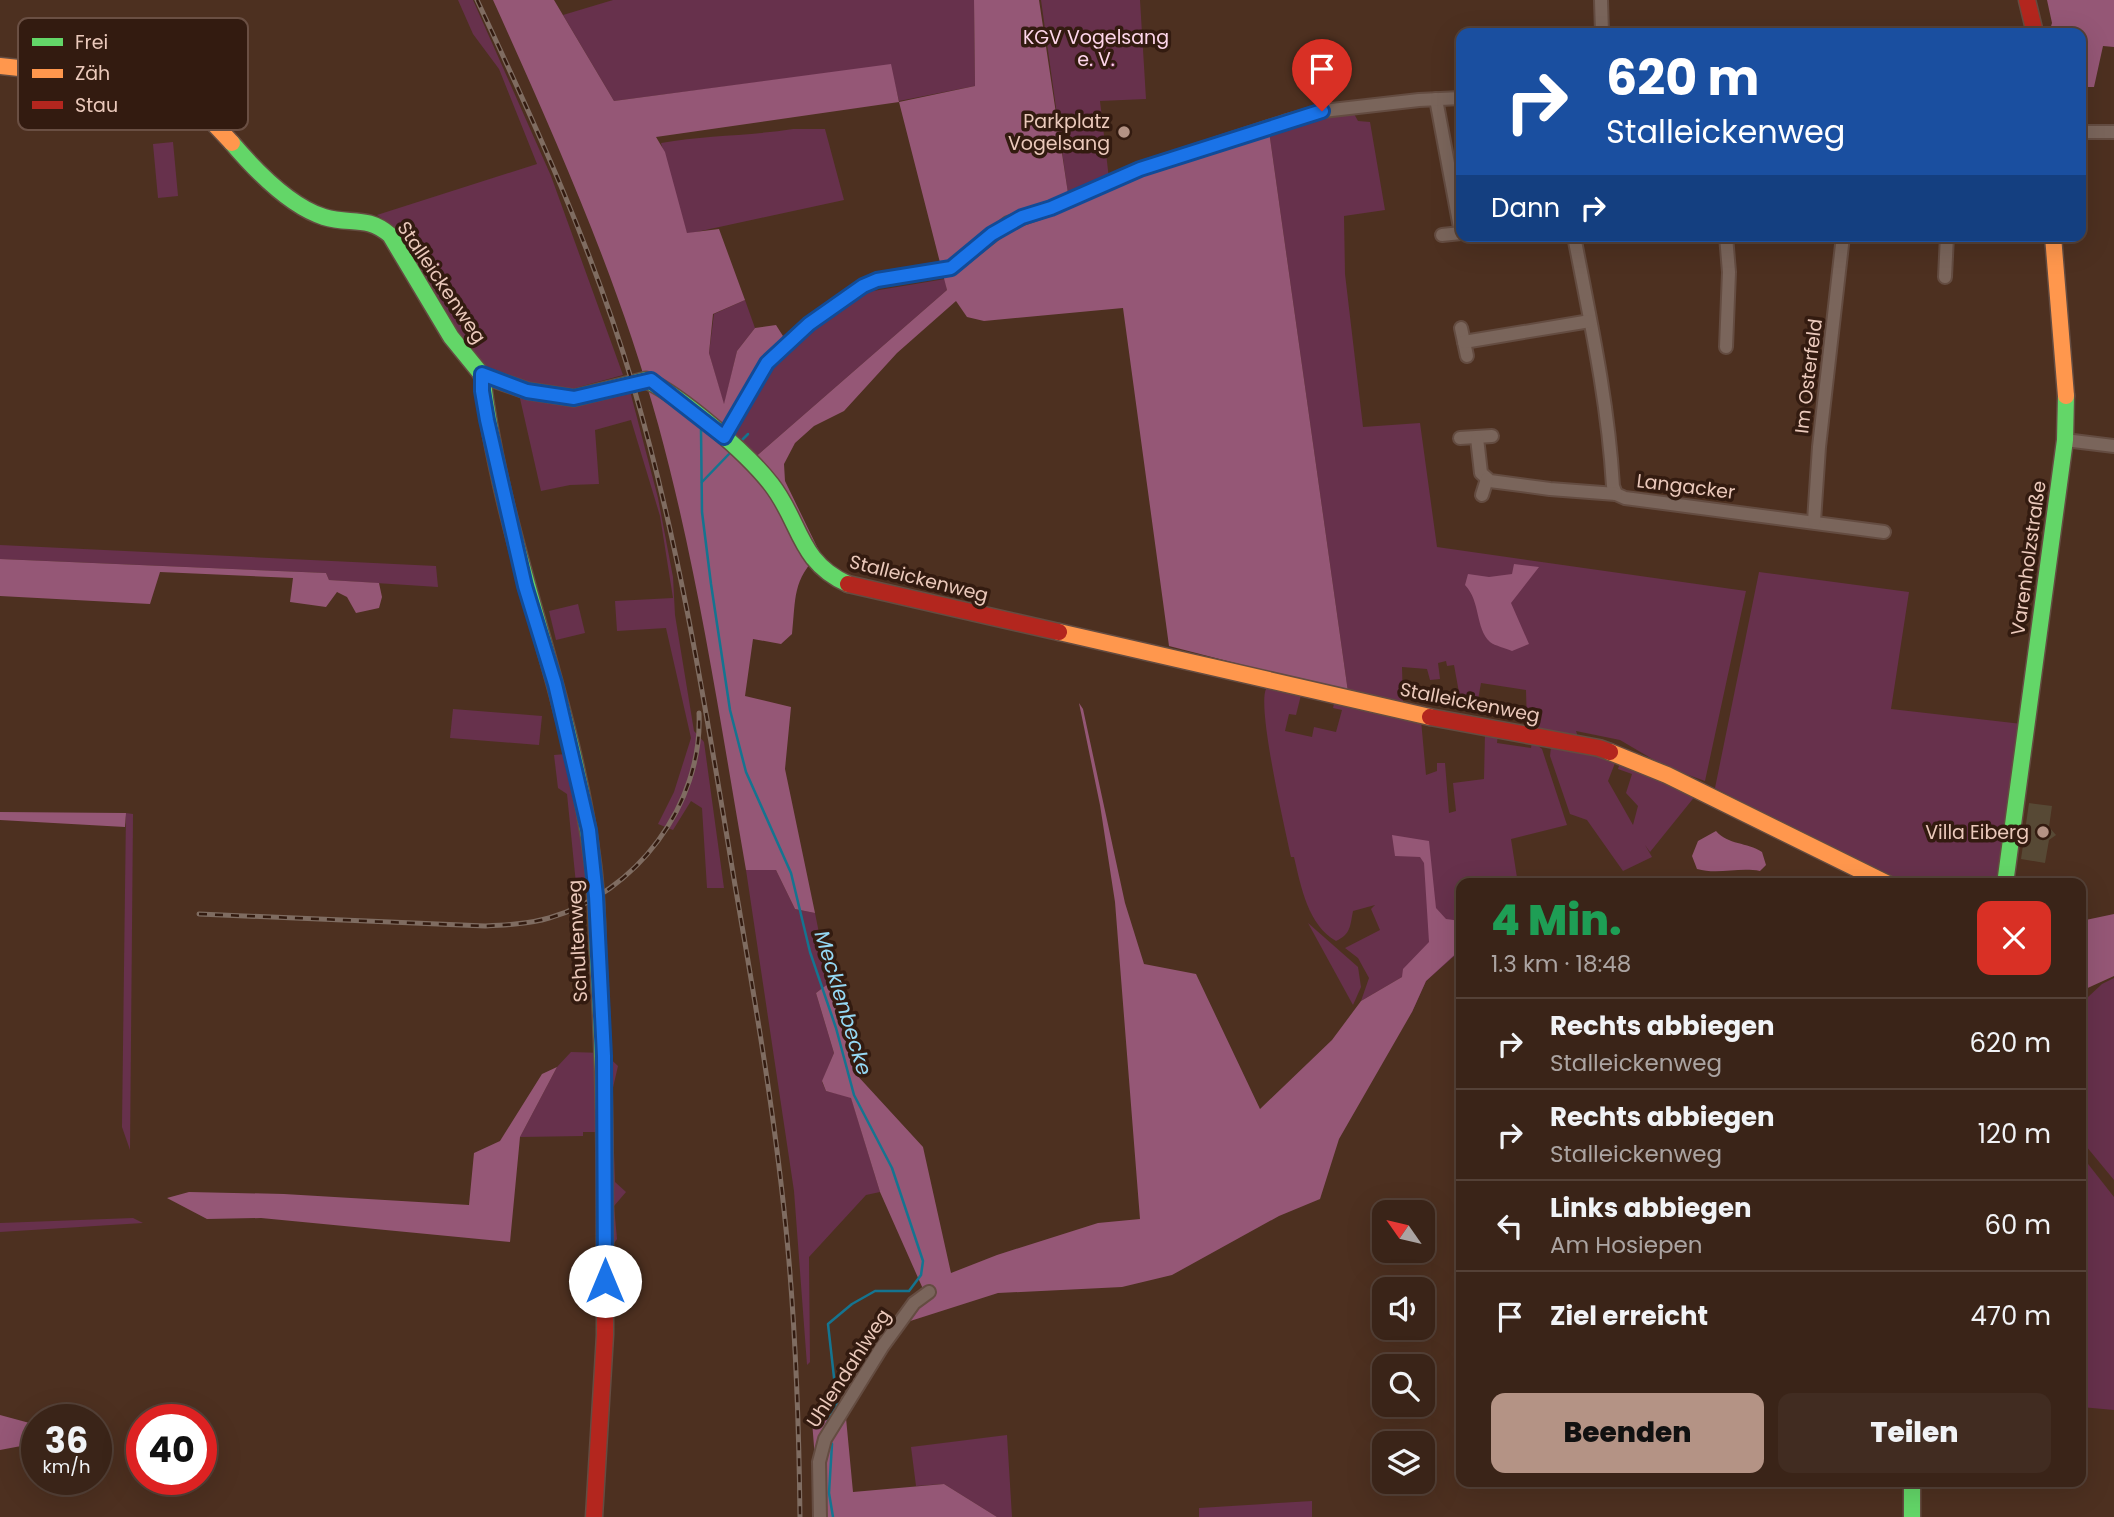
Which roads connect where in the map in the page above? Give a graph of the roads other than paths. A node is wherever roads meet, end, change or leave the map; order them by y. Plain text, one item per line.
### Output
1 (1601, 0) edge
2 (2027, 0) edge
3 (1602, 28) edge
4 (2034, 28) edge
5 (0, 66) edge
6 (18, 68) edge
7 (1456, 98) edge
8 (1436, 99) junction
9 (218, 130) edge
10 (2086, 132) edge
11 (2114, 132) edge
12 (1456, 206) edge
13 (1456, 233) edge
14 (1442, 234) dead end
15 (1575, 242) edge
16 (1726, 242) edge
17 (1842, 242) edge
18 (1947, 242) edge
19 (2054, 242) edge
20 (1945, 277) dead end
21 (1590, 321) junction
22 (1461, 328) dead end
23 (1464, 342) junction
24 (1726, 348) dead end
25 (1467, 356) dead end
26 (482, 374) junction
27 (1492, 436) dead end
28 (1460, 438) dead end
29 (1477, 438) junction
30 (2065, 440) junction
31 (732, 444) junction
32 (2114, 446) edge
33 (1487, 479) junction
34 (1616, 494) junction
35 (1482, 495) dead end
36 (1814, 521) junction
37 (1884, 532) dead end
38 (1876, 878) edge
39 (2006, 878) edge
40 (929, 1292) dead end
41 (1912, 1487) edge
42 (594, 1517) edge
43 (820, 1517) edge
44 (1912, 1517) edge

1 - 3 street
2 - 4 street
5 - 6 street, Stalleickenweg
7 - 8 street
8 - 12 street
8 - 31 street
9 - 26 street, Stalleickenweg
10 - 11 street
13 - 14 street
15 - 21 street, Langacker
16 - 24 street
17 - 36 street, Im Osterfeld
18 - 20 street
19 - 30 street, Varenholzstraße
21 - 23 street
21 - 34 street, Langacker
22 - 23 street
23 - 25 street
26 - 31 street, Stalleickenweg
26 - 42 street, Schultenweg
27 - 29 street
28 - 29 street
29 - 33 street
30 - 32 street
30 - 39 street, Varenholzstraße
31 - 38 street, Stalleickenweg
33 - 34 street
33 - 35 street
34 - 36 street, Langacker
36 - 37 street, Langacker
40 - 43 street, Uhlendahlweg
41 - 44 street

